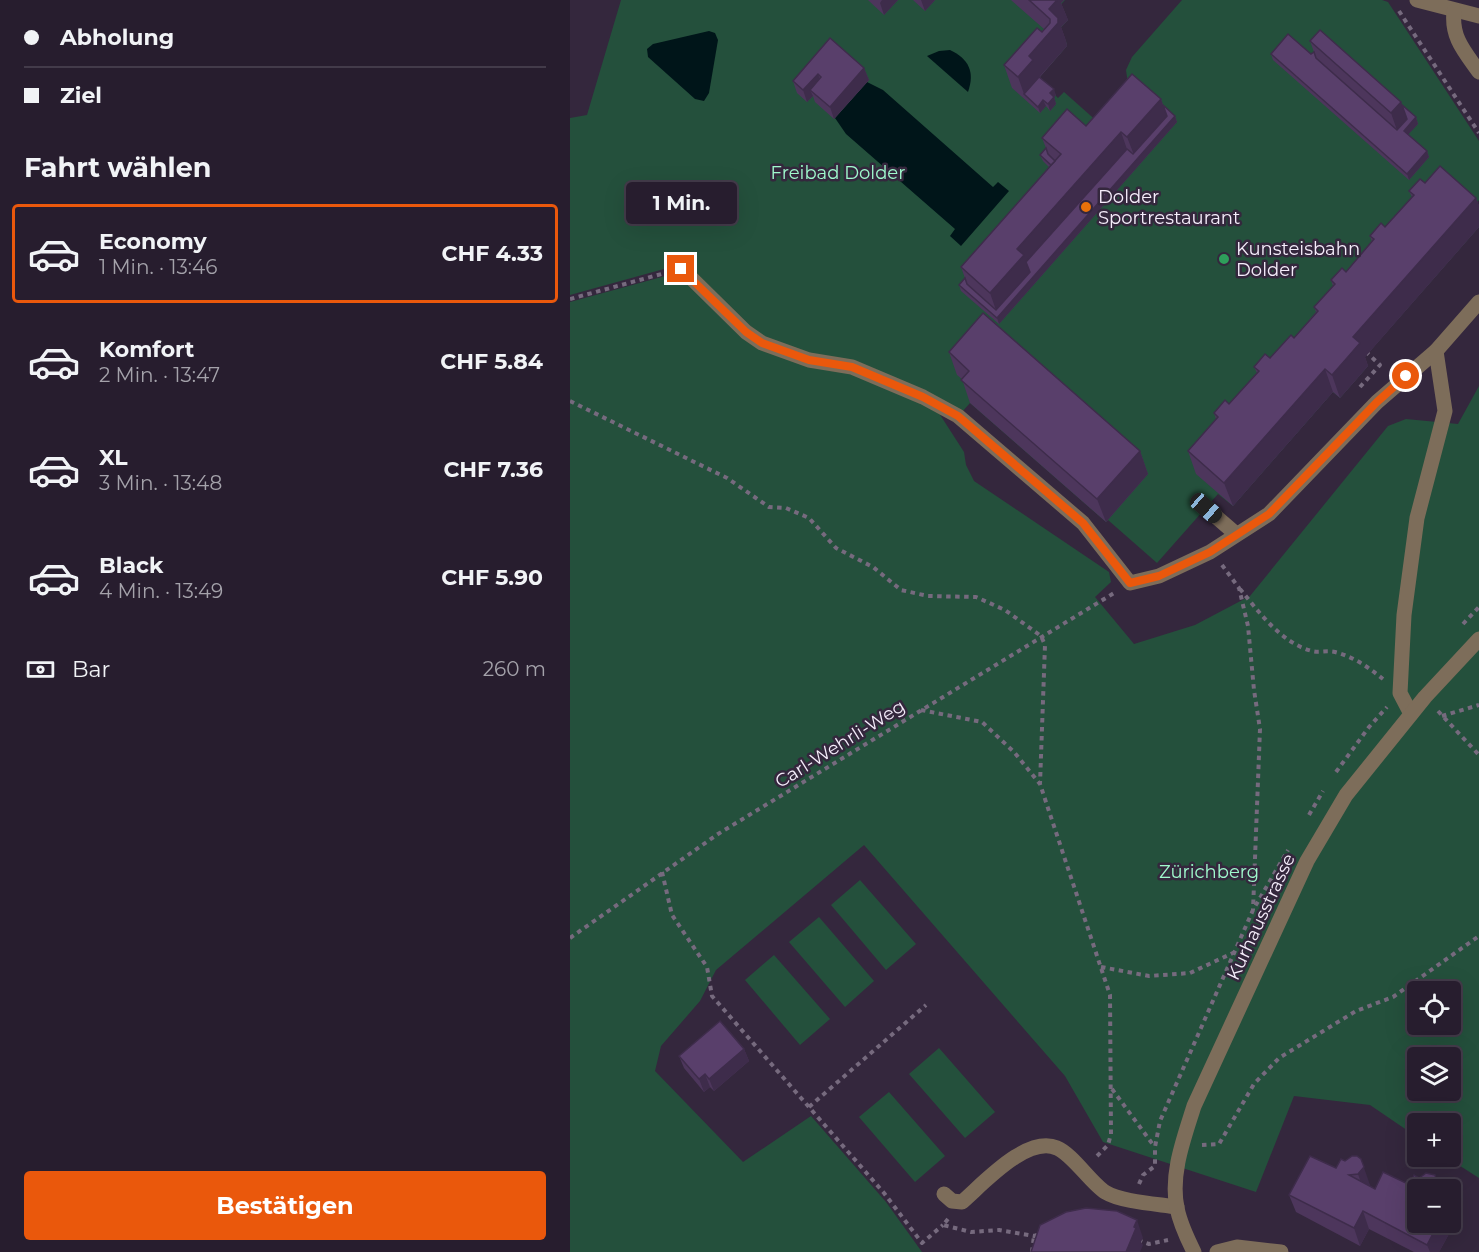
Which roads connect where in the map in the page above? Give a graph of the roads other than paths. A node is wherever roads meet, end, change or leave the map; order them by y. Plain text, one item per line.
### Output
1 (1417, 0) edge
2 (1454, 11) junction
3 (1479, 16) edge
4 (1479, 72) edge
5 (681, 269) road end
6 (1479, 303) edge
7 (1436, 351) junction
8 (1206, 508) dead end
9 (1236, 534) junction
10 (1479, 639) edge
11 (1411, 714) junction
12 (944, 1194) dead end
13 (1177, 1207) junction
14 (1193, 1252) edge
15 (1217, 1252) edge
16 (1281, 1252) edge

1 - 2 street
2 - 3 street
2 - 4 street
5 - 9 street
6 - 7 street
7 - 9 street
7 - 11 street
8 - 9 street
10 - 11 street, Kurhausstrasse
11 - 13 street, Kurhausstrasse
12 - 13 street
13 - 14 street, Kurhausstrasse
15 - 16 street

